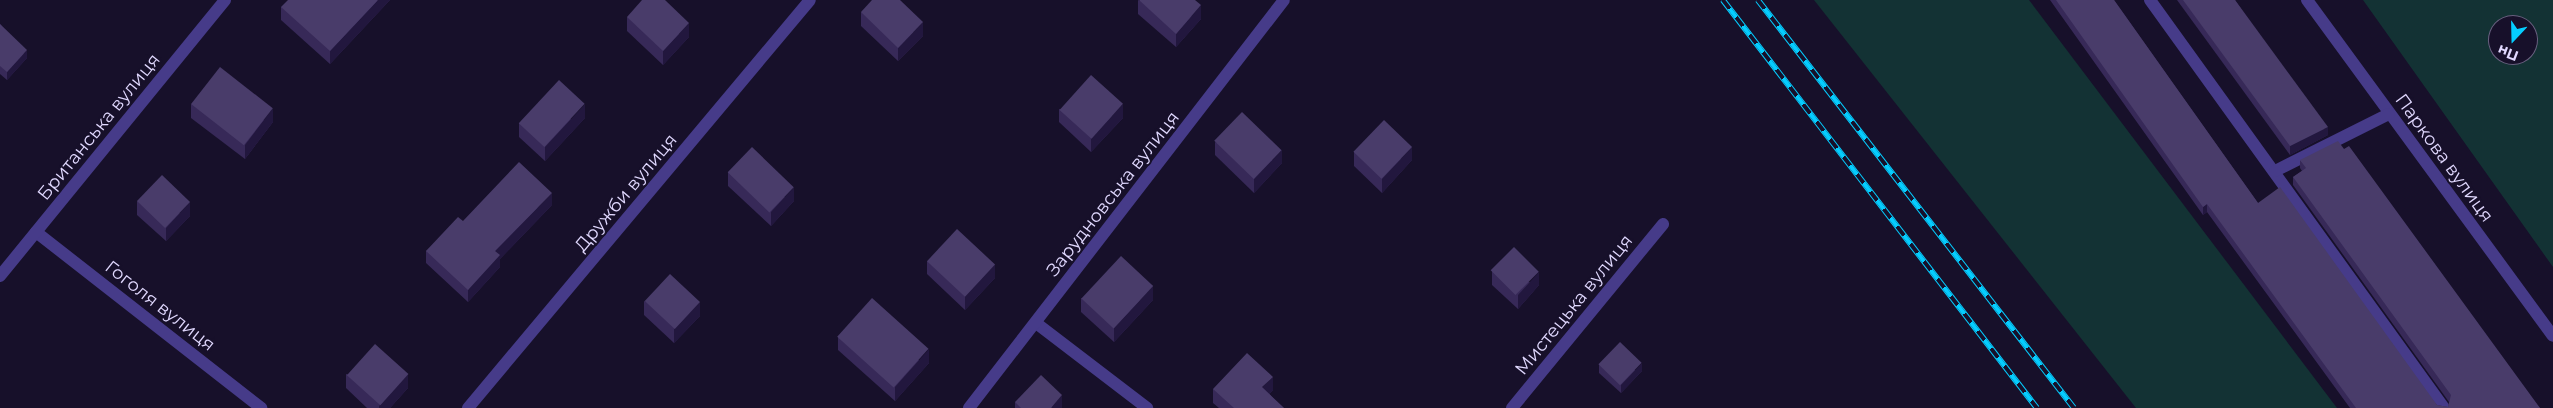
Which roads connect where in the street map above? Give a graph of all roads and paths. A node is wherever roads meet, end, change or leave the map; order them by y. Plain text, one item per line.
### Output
1 (224, 0) edge
2 (810, 0) edge
3 (1284, 0) edge
4 (2150, 0) edge
5 (2307, 0) edge
6 (2389, 114) junction
7 (2276, 172) junction
8 (1663, 224) dead end
9 (36, 232) junction
10 (0, 276) edge
11 (1036, 323) junction
12 (2553, 336) edge
13 (261, 408) edge
14 (468, 408) edge
15 (969, 408) edge
16 (1147, 408) edge
17 (1512, 408) edge
18 (2444, 408) edge

1 - 9 street, Британська вулиця
2 - 14 street, Дружби вулиця
3 - 11 street, Зарудновська вулиця
4 - 7 street
5 - 6 street, Паркова вулиця
6 - 7 street
6 - 12 street, Паркова вулиця
7 - 18 street
8 - 17 street, Мистецька вулиця
9 - 10 street, Британська вулиця
9 - 13 street, Гоголя вулиця
11 - 15 street, Зарудновська вулиця
11 - 16 street

